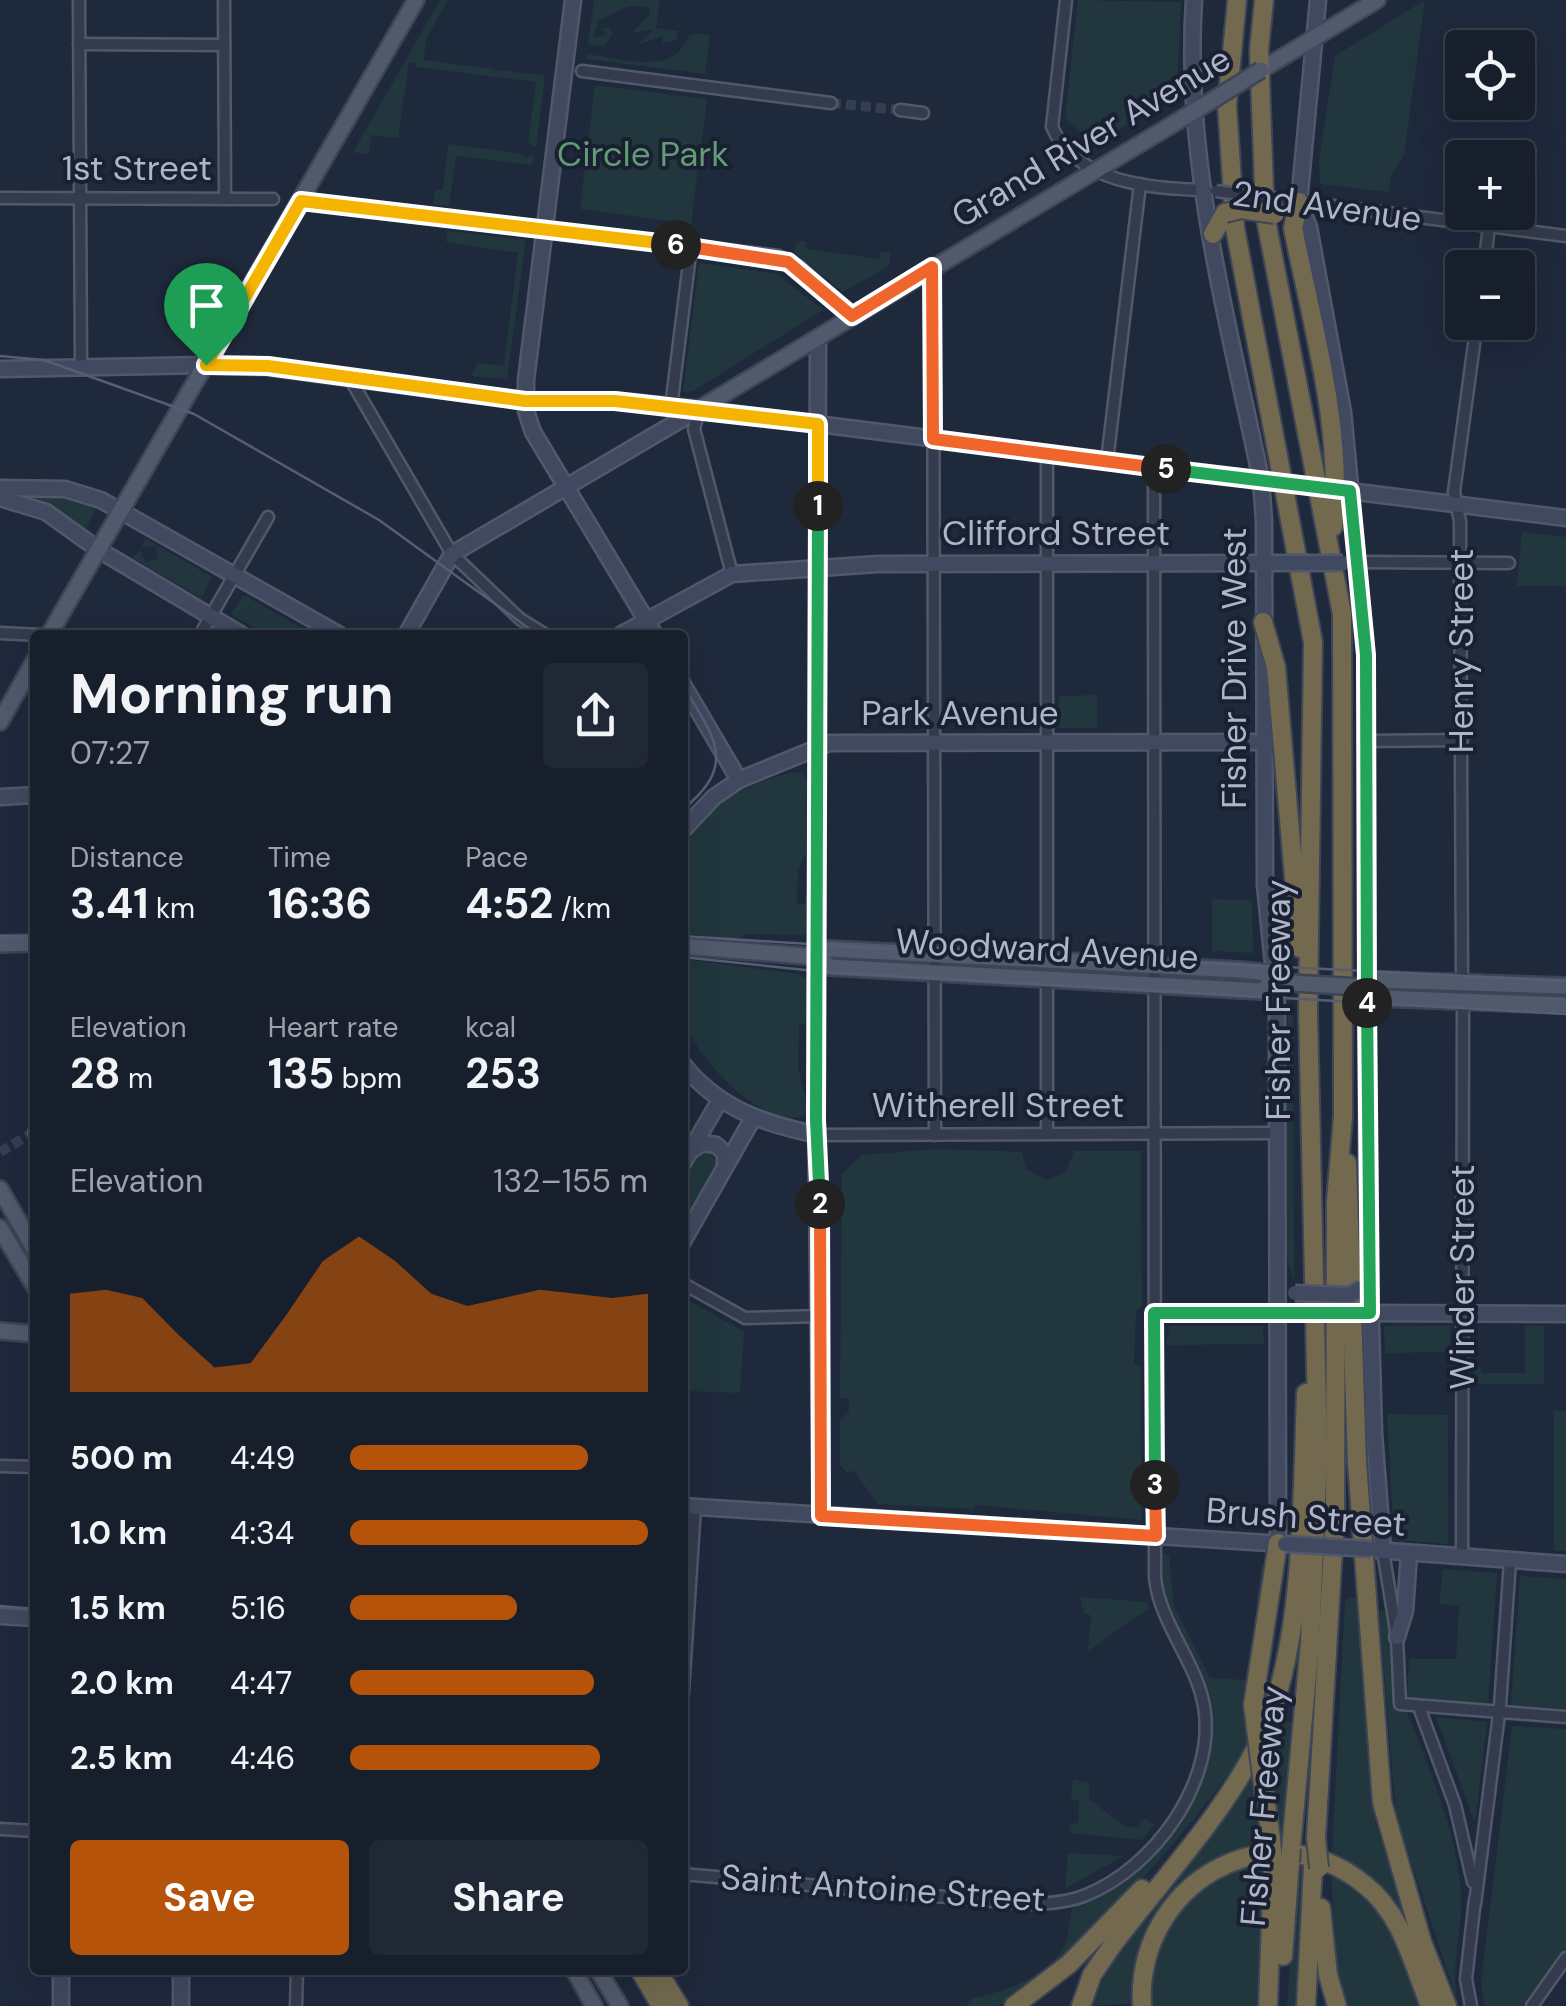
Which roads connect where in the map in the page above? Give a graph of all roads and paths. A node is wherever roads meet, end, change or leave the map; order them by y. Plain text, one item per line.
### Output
1 (79, 0) edge
2 (224, 0) edge
3 (416, 0) edge
4 (573, 0) edge
5 (1066, 0) edge
6 (1194, 0) edge
7 (1264, 0) edge
8 (1277, 0) edge
9 (1318, 0) edge
10 (1377, 0) edge
11 (1235, 3) edge
12 (1315, 38) junction
13 (79, 44) junction
14 (224, 45) junction
15 (1258, 50) junction
16 (582, 71) dead end
17 (832, 103) tunnel mouth
18 (1198, 108) junction
19 (900, 110) tunnel mouth
20 (923, 113) dead end
21 (1090, 171) junction
22 (1140, 184) junction
23 (1210, 190) junction
24 (80, 197) junction
25 (0, 198) edge
26 (225, 198) junction
27 (273, 198) dead end
28 (301, 201) junction
29 (1299, 202) junction
30 (1277, 207) junction
31 (1445, 221) edge
32 (1293, 228) junction
33 (546, 230) junction
34 (1519, 230) edge
35 (1213, 234) junction
36 (1566, 236) edge
37 (691, 247) junction
38 (932, 267) junction
39 (852, 316) junction
40 (818, 337) junction
41 (1474, 340) edge
42 (206, 365) junction
43 (81, 368) junction
44 (0, 369) edge
45 (348, 376) junction
46 (525, 401) junction
47 (671, 407) junction
48 (699, 410) junction
49 (818, 424) junction
50 (933, 439) junction
51 (1047, 454) junction
52 (1107, 461) junction
53 (1154, 467) junction
54 (1265, 481) junction
55 (568, 487) junction
56 (0, 488) edge
57 (1345, 491) junction
58 (0, 498) edge
59 (1456, 504) junction
60 (121, 510) junction
61 (268, 517) dead end
62 (1566, 518) edge
63 (1331, 544) junction
64 (98, 550) junction
65 (452, 554) junction
66 (1154, 562) junction
67 (1350, 562) junction
68 (1461, 562) junction
69 (1268, 563) junction
70 (1509, 563) dead end
71 (934, 564) junction
72 (1047, 564) junction
73 (819, 567) junction
74 (732, 574) junction
75 (234, 575) junction
76 (210, 617) junction
77 (646, 620) junction
78 (1263, 622) junction
79 (53, 630) edge
80 (203, 630) edge
81 (233, 630) edge
82 (331, 630) edge
83 (409, 630) edge
84 (538, 630) edge
85 (629, 630) edge
86 (651, 630) edge
87 (0, 633) edge
88 (30, 634) edge
89 (30, 669) edge
90 (688, 693) edge
91 (0, 722) edge
92 (1462, 740) junction
93 (1366, 741) junction
94 (1265, 742) junction
95 (1046, 743) junction
96 (1156, 743) junction
97 (934, 744) junction
98 (818, 750) junction
99 (739, 780) junction
100 (30, 795) edge
101 (0, 797) edge
102 (688, 825) edge
103 (30, 943) edge
104 (0, 944) edge
105 (688, 946) edge
106 (935, 954) junction
107 (818, 957) junction
108 (1047, 960) junction
109 (1154, 966) junction
110 (934, 973) junction
111 (1047, 979) junction
112 (1275, 982) junction
113 (1153, 985) junction
114 (1566, 986) edge
115 (1363, 988) junction
116 (1462, 990) junction
117 (1566, 1004) edge
118 (1308, 1012) junction
119 (688, 1069) edge
120 (720, 1100) junction
121 (1343, 1116) junction
122 (752, 1118) junction
123 (1047, 1133) junction
124 (1277, 1133) junction
125 (935, 1134) junction
126 (1153, 1134) junction
127 (818, 1135) junction
128 (688, 1155) edge
129 (688, 1156) edge
130 (723, 1170) junction
131 (0, 1189) edge
132 (0, 1228) edge
133 (688, 1232) edge
134 (30, 1241) edge
135 (1311, 1271) junction
136 (1278, 1272) junction
137 (30, 1279) edge
138 (1366, 1282) junction
139 (688, 1286) edge
140 (1154, 1313) junction
141 (1287, 1313) junction
142 (1366, 1313) junction
143 (1462, 1314) junction
144 (1566, 1314) edge
145 (821, 1316) junction
146 (0, 1331) edge
147 (30, 1334) edge
148 (0, 1466) edge
149 (30, 1468) edge
150 (689, 1506) edge
151 (821, 1516) junction
152 (1156, 1536) junction
153 (688, 1544) edge
154 (1281, 1544) junction
155 (1377, 1550) junction
156 (1408, 1554) junction
157 (1462, 1557) junction
158 (1510, 1560) junction
159 (1566, 1564) edge
160 (0, 1616) edge
161 (30, 1618) edge
162 (1397, 1637) junction
163 (1419, 1707) junction
164 (1499, 1712) junction
165 (1566, 1717) edge
166 (0, 1829) edge
167 (30, 1831) edge
168 (1198, 1832) junction
169 (1285, 1857) junction
170 (1316, 1867) junction
171 (688, 1875) edge
172 (1475, 1904) junction
173 (1566, 1958) edge
174 (61, 1975) edge
175 (181, 1975) edge
176 (296, 1975) edge
177 (577, 1975) edge
178 (601, 1975) edge
179 (643, 1975) edge
180 (660, 1975) edge
181 (61, 2006) edge
182 (181, 2006) edge
183 (296, 2006) edge
184 (594, 2006) edge
185 (620, 2006) edge
186 (661, 2006) edge
187 (679, 2006) edge
188 (1014, 2006) edge
189 (1081, 2006) edge
190 (1142, 2006) edge
191 (1268, 2006) edge
192 (1279, 2006) edge
193 (1306, 2006) edge
194 (1337, 2006) edge
195 (1430, 2006) edge
196 (1447, 2006) edge
197 (1471, 2006) edge
198 (1532, 2006) edge

1 - 13 street
2 - 14 street
3 - 28 main road
4 - 33 street
5 - 21 street
6 - 18 street, Fisher Drive West
7 - 15 highway, Fisher Freeway
8 - 15 highway
9 - 12 street
10 - 12 main road, Grand River Avenue
11 - 118 highway, Fisher Freeway
12 - 18 main road, Grand River Avenue, bridge
12 - 29 street
13 - 14 street
13 - 24 street
14 - 26 street
15 - 63 highway, Fisher Freeway
16 - 17 street
18 - 21 main road, Grand River Avenue
18 - 23 street, Fisher Drive West
19 - 20 street
21 - 22 street, 2nd Avenue
21 - 38 main road, Grand River Avenue
22 - 23 street, 2nd Avenue
22 - 52 street
23 - 30 street, 2nd Avenue, bridge
23 - 35 street, Fisher Drive West
24 - 25 street, 1st Street
24 - 26 street, 1st Street
24 - 43 street
26 - 27 street, 1st Street
28 - 33 street
28 - 42 main road
29 - 30 street, 2nd Avenue
29 - 31 street, 2nd Avenue
29 - 32 highway
29 - 57 street
30 - 32 highway
30 - 35 highway, bridge
32 - 63 highway
33 - 37 street
33 - 46 street
34 - 36 street, 2nd Avenue
35 - 54 street, Fisher Drive West
37 - 39 street
37 - 47 street
38 - 39 main road, Grand River Avenue
38 - 50 street
39 - 40 main road, Grand River Avenue
40 - 48 main road, Grand River Avenue
40 - 49 street
41 - 59 street, Henry Street
42 - 43 street
42 - 45 main road
42 - 60 main road
43 - 44 street
45 - 46 main road
45 - 65 street
46 - 47 main road
46 - 55 street
47 - 48 main road
48 - 49 street
48 - 55 street, Grand River Avenue
48 - 74 street
49 - 50 street
49 - 73 street
50 - 51 street
50 - 71 street
51 - 52 street
51 - 72 street
52 - 53 street
53 - 54 street
53 - 66 street
54 - 57 street, bridge
54 - 69 street, Fisher Drive West
55 - 65 street, Grand River Avenue
55 - 77 street
56 - 60 street
57 - 59 street
57 - 67 street
58 - 64 street
59 - 62 street
59 - 68 street, Henry Street
60 - 64 main road
60 - 75 street
61 - 75 street
63 - 121 highway, Fisher Freeway
64 - 76 street
64 - 79 main road
65 - 83 street
65 - 84 street
66 - 69 street, Clifford Street
66 - 72 street, Clifford Street
66 - 96 street
67 - 68 street, Clifford Street
67 - 69 street, Clifford Street, bridge
67 - 93 street
68 - 70 street, Clifford Street
68 - 92 street, Henry Street
69 - 78 street, Fisher Drive West
71 - 72 street, Clifford Street
71 - 73 street, Clifford Street
71 - 97 street
72 - 95 street
73 - 74 street, Clifford Street
73 - 98 street
74 - 77 street, Clifford Street
75 - 76 street
75 - 82 street
76 - 80 street
76 - 81 street
77 - 85 street, Clifford Street
77 - 86 street
78 - 94 street, Fisher Drive West
78 - 118 highway
87 - 88 street
89 - 91 main road
90 - 99 street
92 - 93 street
92 - 116 street, Henry Street
93 - 115 street
94 - 96 street, Park Avenue
94 - 112 street, Fisher Drive West
95 - 96 street, Park Avenue
95 - 97 street, Park Avenue
95 - 108 street
96 - 109 street
97 - 98 street, Park Avenue
97 - 106 street
98 - 99 street, Park Avenue
98 - 107 street
99 - 102 street, Park Avenue
100 - 101 street
103 - 104 main road
105 - 107 main road, Woodward Avenue
106 - 107 main road, Woodward Avenue
106 - 108 main road, Woodward Avenue
106 - 110 street
107 - 110 main road, Woodward Avenue
107 - 127 street
108 - 109 main road, Woodward Avenue
109 - 112 main road, Woodward Avenue
109 - 113 street
110 - 111 main road, Woodward Avenue
110 - 125 street
111 - 113 main road, Woodward Avenue
111 - 123 street
112 - 113 main road, Woodward Avenue
112 - 115 main road, Woodward Avenue, bridge
112 - 124 street, Fisher Drive West
113 - 126 street
114 - 116 main road, Woodward Avenue
115 - 116 main road, Woodward Avenue
115 - 138 street
116 - 117 main road, Woodward Avenue
116 - 143 street, Winder Street
118 - 135 highway, Fisher Freeway
119 - 120 street, Witherell Street
120 - 122 street, Witherell Street
120 - 128 street
121 - 170 highway, Fisher Freeway, bridge
121 - 196 highway
122 - 127 street, Witherell Street
122 - 130 street
123 - 125 street, Witherell Street
123 - 126 street, Witherell Street
124 - 126 street, Witherell Street
124 - 136 street, Fisher Drive West
125 - 127 street, Witherell Street
126 - 140 street
127 - 145 street
129 - 130 street
130 - 133 street
131 - 134 main road
132 - 137 main road
135 - 168 highway
135 - 169 highway, Fisher Freeway
136 - 138 street, bridge
136 - 141 street, Fisher Drive West
138 - 142 street
139 - 145 street
140 - 141 street
140 - 152 street
141 - 142 street, bridge
141 - 154 street, Fisher Drive West
142 - 143 street
142 - 155 street
143 - 144 street
143 - 157 street, Winder Street
145 - 151 street
146 - 147 main road
148 - 149 street
150 - 151 street, Brush Street
150 - 153 street
151 - 152 street, Brush Street
152 - 154 street, Brush Street
152 - 171 street, Saint Antoine Street
154 - 155 street, Brush Street, bridge
154 - 169 highway, bridge
155 - 156 street, Brush Street
155 - 162 street
156 - 157 street, Brush Street
156 - 162 street
157 - 158 street, Brush Street
158 - 159 street, Brush Street
158 - 164 street
160 - 161 street
162 - 163 street
163 - 164 street
163 - 172 street
164 - 165 street
164 - 172 street
166 - 167 street
168 - 188 highway
168 - 189 highway
169 - 191 highway
169 - 192 highway, Fisher Freeway
170 - 193 highway, Fisher Freeway
170 - 194 highway
172 - 197 street
173 - 198 street
174 - 181 street
175 - 182 street
176 - 183 street
177 - 184 main road
178 - 185 main road
179 - 186 highway
180 - 187 highway
190 - 195 highway

